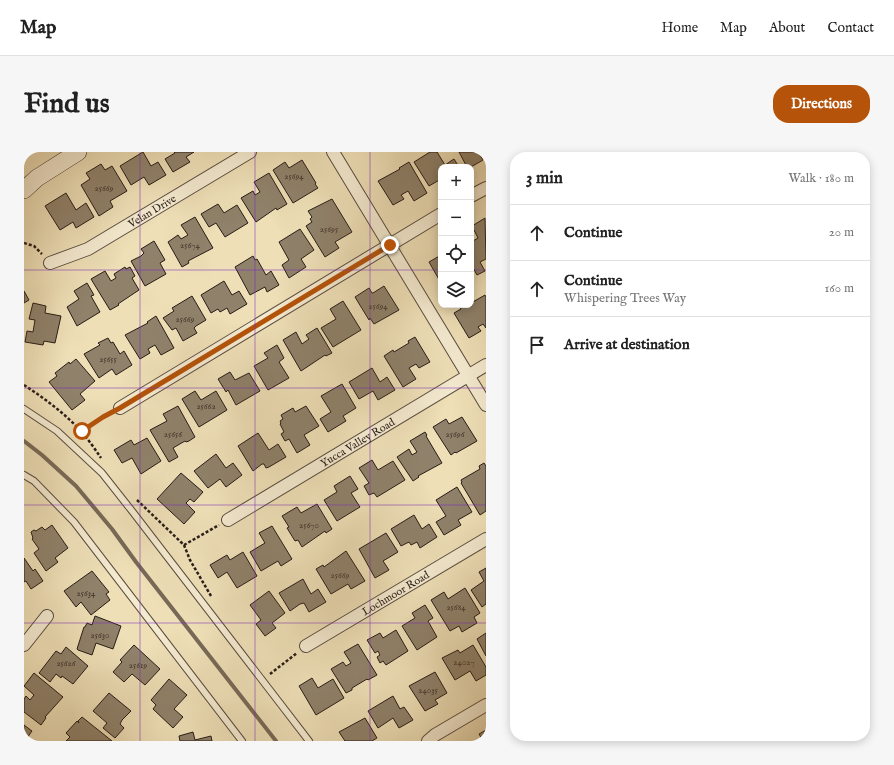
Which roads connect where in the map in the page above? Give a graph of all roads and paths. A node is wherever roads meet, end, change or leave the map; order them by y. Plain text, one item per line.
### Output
1 (78, 152) edge
2 (250, 152) edge
3 (333, 152) edge
4 (486, 188) edge
5 (24, 190) edge
6 (474, 194) edge
7 (438, 216) edge
8 (24, 243) edge
9 (390, 245) junction
10 (50, 263) joint
11 (486, 364) edge
12 (468, 375) junction
13 (486, 405) edge
14 (120, 408) joint
15 (24, 409) edge
16 (82, 431) dead end
17 (24, 475) edge
18 (228, 520) joint
19 (486, 540) edge
20 (184, 545) dead end
21 (47, 616) dead end
22 (24, 645) edge
23 (306, 646) joint
24 (270, 674) dead end
25 (486, 705) edge
26 (242, 741) edge
27 (309, 741) edge
28 (428, 741) edge

1 - 5 street
2 - 10 street, Velan Drive
3 - 9 street
4 - 6 street
7 - 9 street
8 - 10 path
9 - 12 street
9 - 14 street
11 - 12 street, Yucca Valley Road
12 - 13 street
12 - 18 street, Yucca Valley Road
14 - 16 path
15 - 27 lane
17 - 26 lane
18 - 20 path
19 - 23 street, Lochmoor Road
21 - 22 street
23 - 24 path
25 - 28 street

